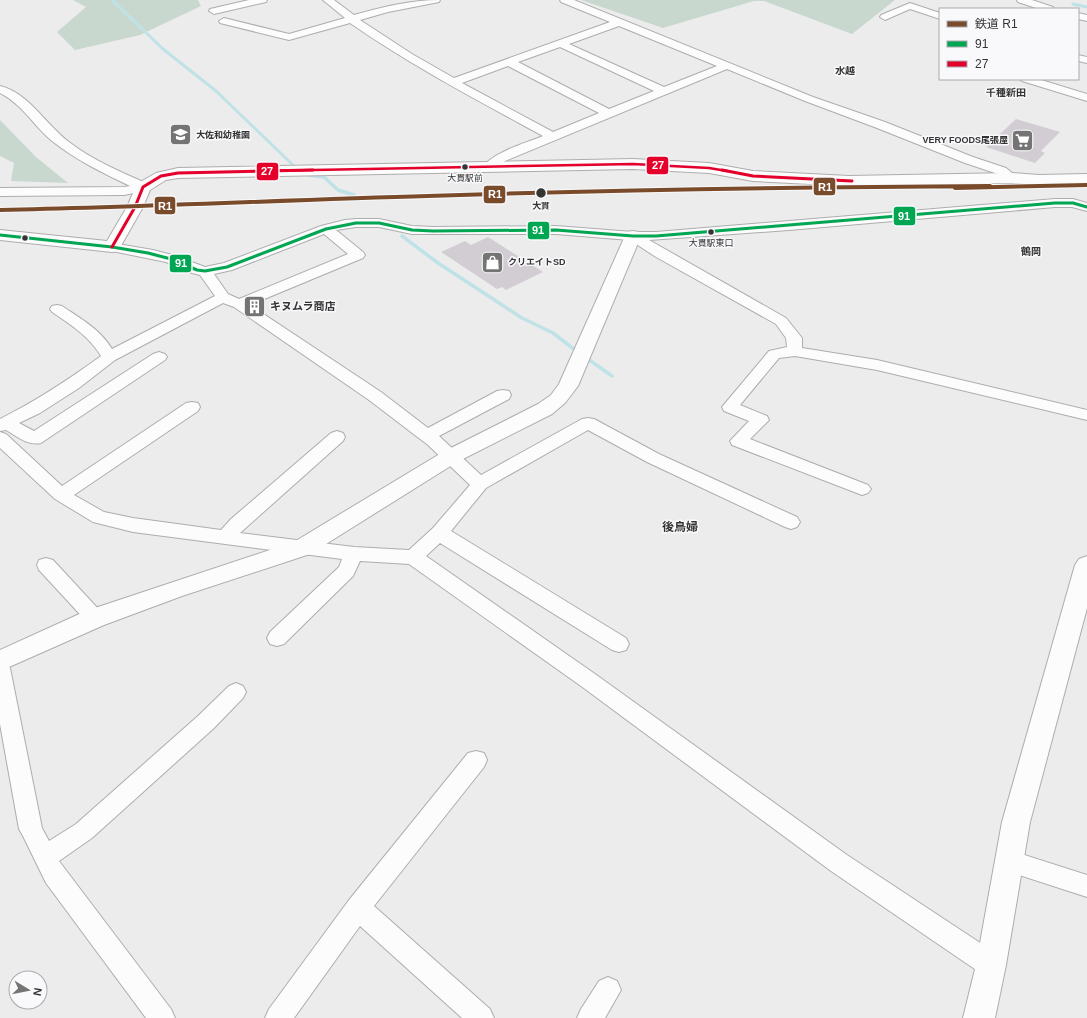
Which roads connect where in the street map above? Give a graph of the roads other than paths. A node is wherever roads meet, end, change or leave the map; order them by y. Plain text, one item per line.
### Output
1 (262, 0) edge
2 (328, 0) edge
3 (435, 0) edge
4 (565, 0) edge
5 (1022, 0) edge
6 (1046, 8) edge
7 (214, 12) dead end
8 (939, 16) edge
9 (885, 17) dead end
10 (351, 19) junction
11 (224, 21) dead end
12 (620, 22) junction
13 (561, 44) junction
14 (509, 62) junction
15 (728, 65) junction
16 (1032, 80) edge
17 (454, 82) junction
18 (1044, 82) edge
19 (0, 89) edge
20 (664, 91) junction
21 (1087, 98) edge
22 (608, 113) junction
23 (553, 137) junction
24 (489, 167) junction
25 (1012, 178) junction
26 (1087, 179) edge
27 (143, 187) junction
28 (0, 192) edge
29 (1087, 207) edge
30 (326, 229) junction
31 (0, 235) edge
32 (633, 236) junction
33 (112, 247) junction
34 (205, 271) junction
35 (223, 297) junction
36 (239, 304) junction
37 (57, 309) dead end
38 (795, 351) junction
39 (109, 357) junction
40 (159, 357) dead end
41 (503, 395) dead end
42 (192, 407) dead end
43 (1087, 415) edge
44 (2, 429) edge
45 (427, 435) junction
46 (337, 437) dead end
47 (450, 457) junction
48 (480, 484) junction
49 (862, 489) dead end
50 (60, 496) junction
51 (790, 522) dead end
52 (439, 533) junction
53 (225, 538) junction
54 (302, 548) junction
55 (354, 554) junction
56 (413, 557) junction
57 (46, 565) dead end
58 (1087, 565) edge
59 (96, 618) junction
60 (277, 638) dead end
61 (619, 644) dead end
62 (0, 661) edge
63 (0, 668) edge
64 (236, 692) dead end
65 (476, 760) dead end
66 (46, 857) junction
67 (1009, 860) junction
68 (1087, 886) edge
69 (358, 908) junction
70 (991, 965) junction
71 (608, 990) dead end
72 (162, 1018) edge
73 (278, 1018) edge
74 (481, 1018) edge
75 (590, 1018) edge
76 (980, 1018) edge

1 - 7 street
2 - 10 street
3 - 10 street
4 - 12 street
5 - 6 street
8 - 9 street
10 - 11 street
10 - 17 street
12 - 13 street
12 - 15 street
13 - 14 street
13 - 20 street
14 - 17 street
14 - 22 street
15 - 20 street
15 - 25 street
16 - 18 street
17 - 23 street
18 - 21 street
19 - 27 street
20 - 22 street
22 - 23 street
23 - 24 street
24 - 25 main road
24 - 27 main road
25 - 26 main road
27 - 28 street
27 - 33 main road
29 - 32 street
30 - 32 street
30 - 34 street
30 - 36 street
31 - 33 main road
32 - 38 street
32 - 47 main road
33 - 34 street
34 - 35 street
35 - 36 street
35 - 39 street
36 - 45 street
37 - 39 street
38 - 43 street
38 - 49 street
39 - 44 street
40 - 44 street
41 - 45 street
42 - 50 street
44 - 50 street
45 - 47 street
46 - 53 street
47 - 48 street
47 - 54 main road
48 - 51 street
48 - 52 street
50 - 53 street
52 - 56 street
52 - 61 street
53 - 54 street
54 - 55 street
54 - 59 main road
55 - 56 street
55 - 60 street
56 - 70 street
57 - 59 street
58 - 67 main road
59 - 62 main road
63 - 66 street
64 - 66 street
65 - 69 street
66 - 72 street
67 - 68 street
67 - 70 main road
69 - 73 street
69 - 74 street
70 - 76 main road
71 - 75 street

